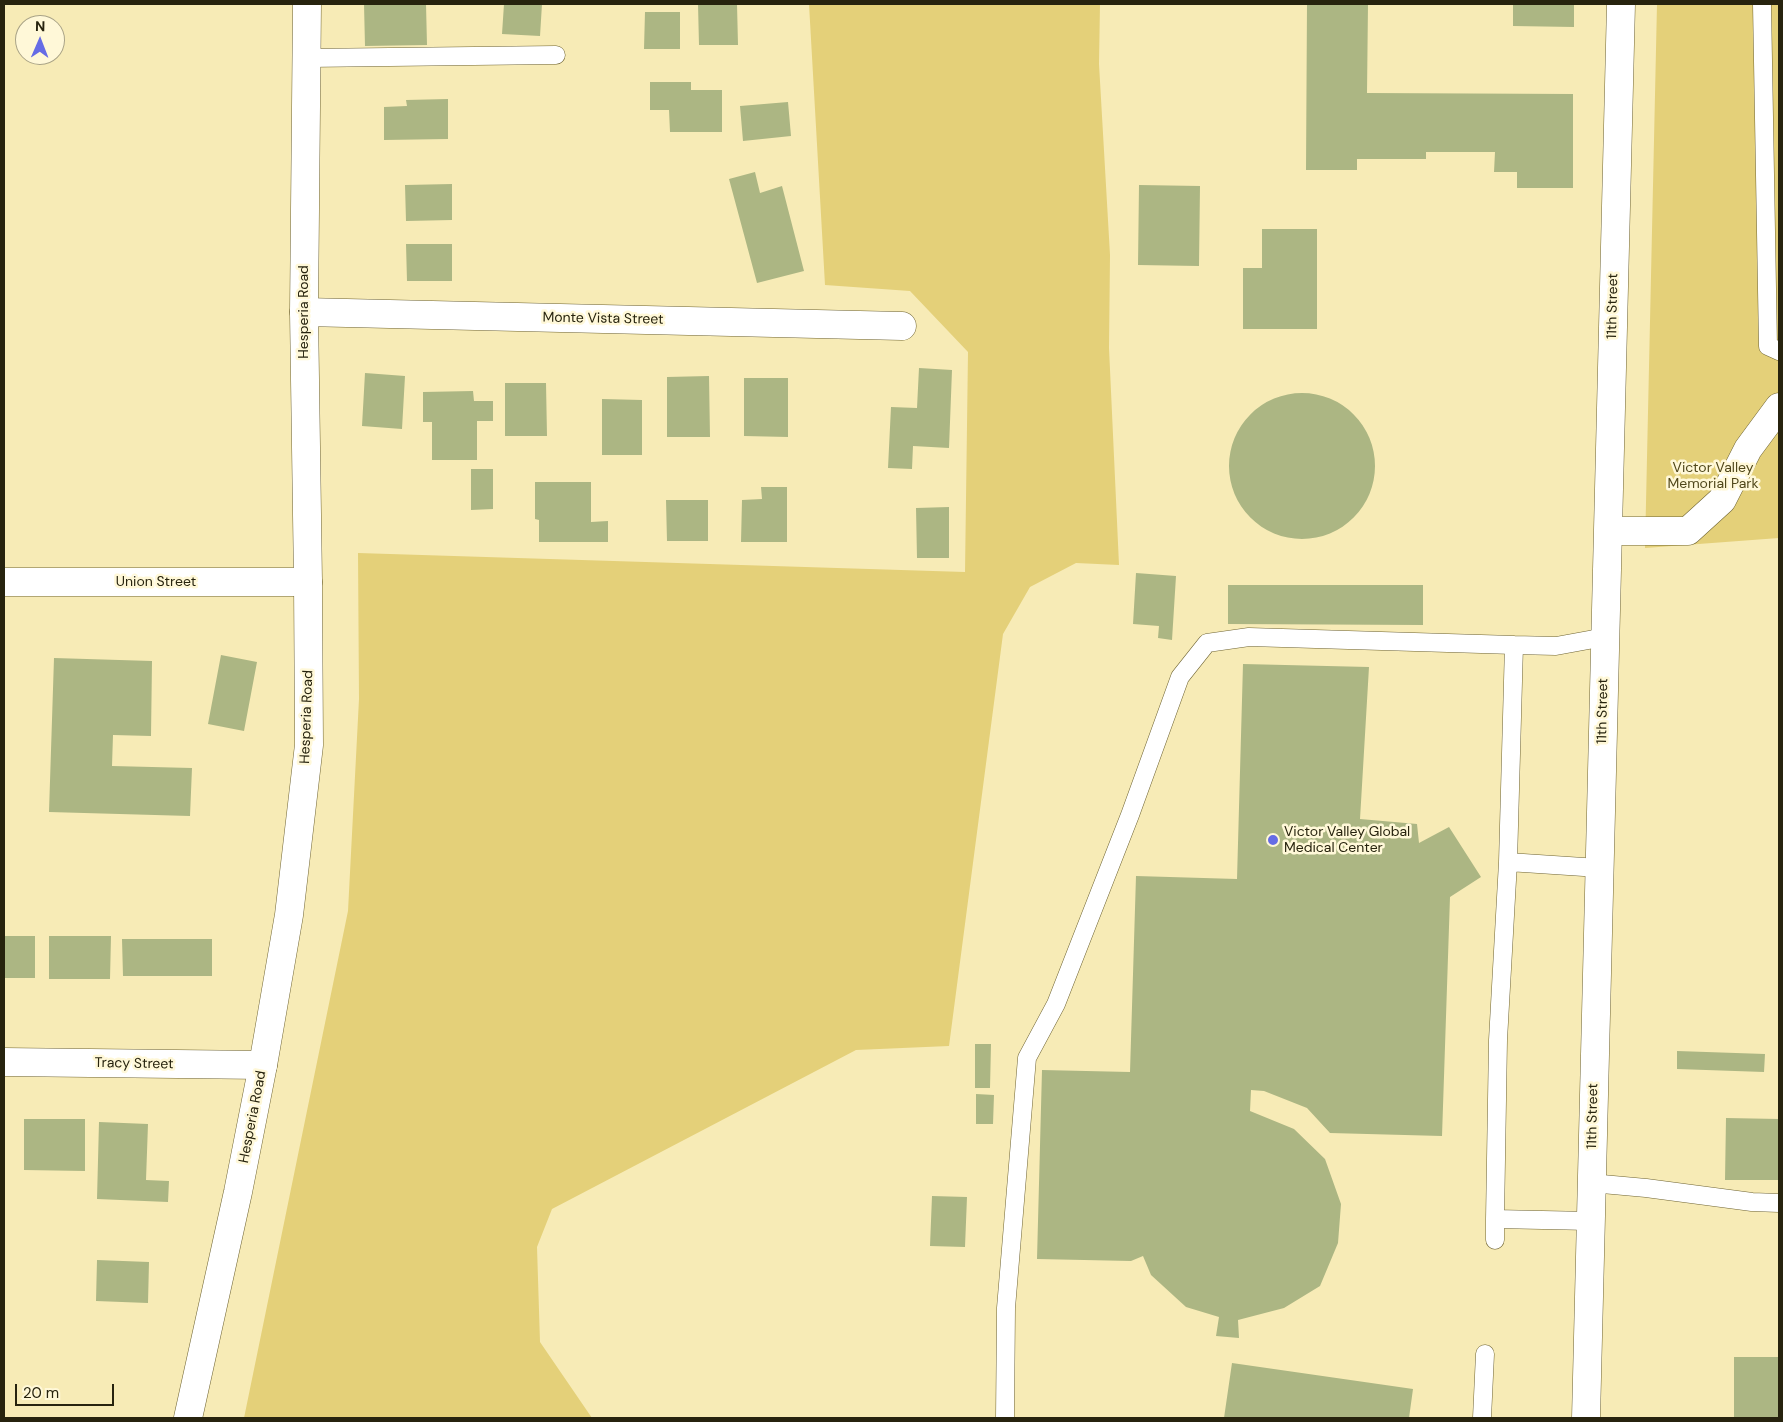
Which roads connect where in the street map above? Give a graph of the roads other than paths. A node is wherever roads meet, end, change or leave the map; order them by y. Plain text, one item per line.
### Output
1 (307, 4) edge
2 (1621, 4) edge
3 (1762, 4) edge
4 (556, 55) dead end
5 (307, 58) junction
6 (304, 312) junction
7 (902, 326) dead end
8 (1779, 351) edge
9 (1779, 407) edge
10 (1608, 531) junction
11 (4, 582) edge
12 (308, 582) junction
13 (1605, 637) junction
14 (1514, 645) junction
15 (1508, 862) junction
16 (1599, 868) junction
17 (4, 1062) edge
18 (263, 1065) junction
19 (1592, 1183) junction
20 (1779, 1203) edge
21 (1495, 1219) junction
22 (1590, 1221) junction
23 (1495, 1240) dead end
24 (1484, 1354) dead end
25 (188, 1418) edge
26 (1005, 1418) edge
27 (1482, 1418) edge
28 (1586, 1418) edge

1 - 5 street, Hesperia Road
2 - 10 street, 11th Street
3 - 8 lane
4 - 5 lane
5 - 6 street, Hesperia Road
6 - 7 street, Monte Vista Street
6 - 12 street, Hesperia Road
9 - 10 street
10 - 13 street, 11th Street
11 - 12 street, Union Street
12 - 18 street, Hesperia Road
13 - 14 lane
13 - 16 street, 11th Street
14 - 15 lane
14 - 26 lane
15 - 16 lane
15 - 21 lane
16 - 19 street, 11th Street
17 - 18 street, Tracy Street
18 - 25 street, Hesperia Road
19 - 20 lane
19 - 22 street, 11th Street
21 - 22 lane
21 - 23 lane
22 - 28 street, 11th Street
24 - 27 lane

